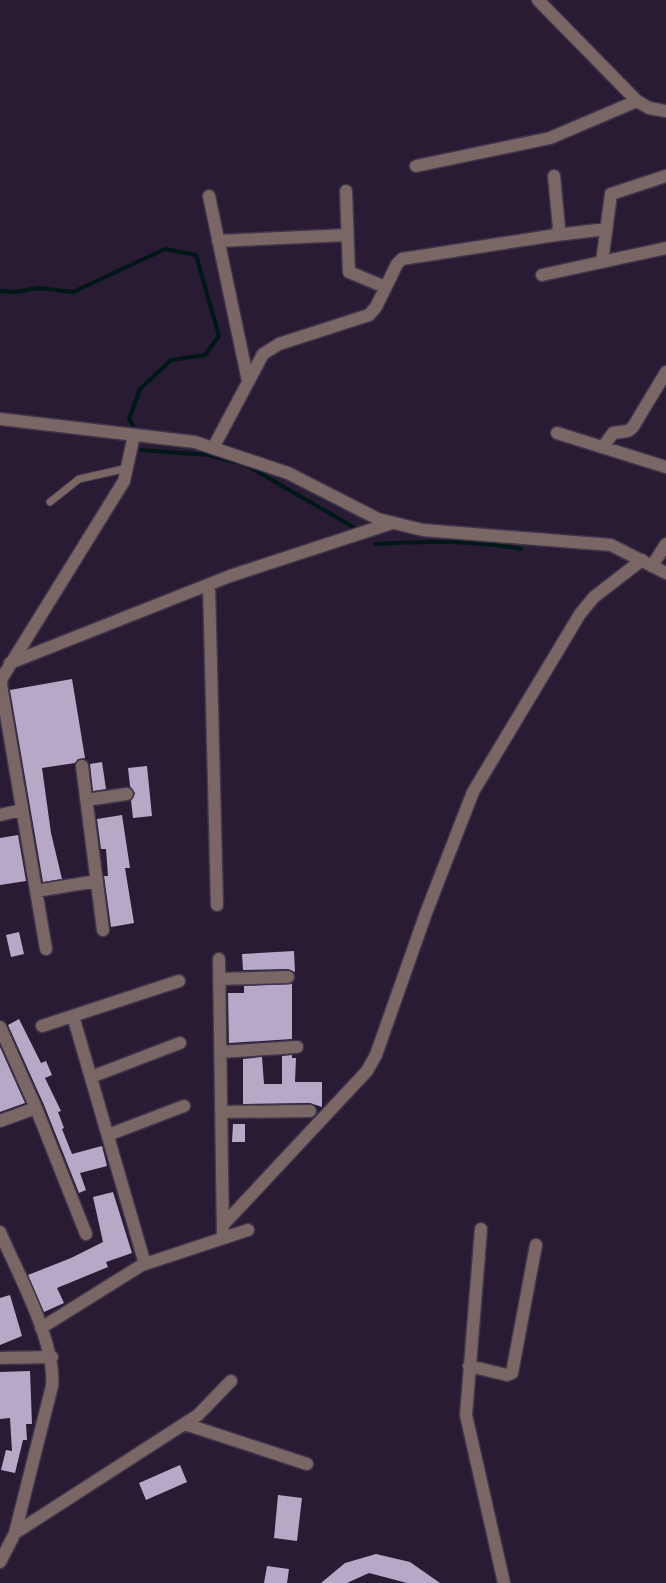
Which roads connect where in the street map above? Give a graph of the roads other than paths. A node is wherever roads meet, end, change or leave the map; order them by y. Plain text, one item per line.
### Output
1 (538, 0) edge
2 (638, 101) junction
3 (666, 111) edge
4 (416, 166) dead end
5 (554, 176) dead end
6 (666, 176) edge
7 (346, 191) dead end
8 (209, 196) dead end
9 (606, 229) junction
10 (347, 235) junction
11 (556, 235) junction
12 (218, 241) junction
13 (666, 248) edge
14 (602, 262) junction
15 (542, 274) dead end
16 (385, 287) junction
17 (666, 372) edge
18 (248, 381) junction
19 (0, 419) edge
20 (557, 433) dead end
21 (134, 435) junction
22 (213, 448) junction
23 (603, 448) junction
24 (666, 467) edge
25 (128, 468) junction
26 (50, 502) dead end
27 (392, 523) junction
28 (666, 544) edge
29 (647, 563) junction
30 (666, 573) edge
31 (209, 585) junction
32 (5, 664) edge
33 (82, 766) dead end
34 (127, 794) dead end
35 (86, 800) junction
36 (22, 810) junction
37 (0, 815) edge
38 (97, 881) junction
39 (36, 891) junction
40 (217, 905) dead end
41 (103, 930) dead end
42 (46, 948) dead end
43 (219, 959) dead end
44 (288, 977) dead end
45 (219, 979) junction
46 (179, 981) dead end
47 (73, 1016) junction
48 (42, 1026) dead end
49 (0, 1027) edge
50 (180, 1043) dead end
51 (297, 1047) dead end
52 (220, 1052) junction
53 (90, 1077) junction
54 (184, 1106) dead end
55 (36, 1108) junction
56 (310, 1111) dead end
57 (221, 1112) junction
58 (0, 1121) edge
59 (108, 1135) junction
60 (223, 1224) junction
61 (481, 1229) dead end
62 (248, 1230) dead end
63 (0, 1232) edge
64 (86, 1234) dead end
65 (223, 1238) junction
66 (536, 1245) dead end
67 (145, 1264) junction
68 (41, 1328) junction
69 (52, 1357) junction
70 (0, 1358) edge
71 (469, 1366) junction
72 (231, 1381) dead end
73 (185, 1424) junction
74 (307, 1464) dead end
75 (14, 1533) junction
76 (0, 1562) edge
77 (504, 1583) edge

1 - 2 street
2 - 3 street
2 - 4 street
5 - 11 street
6 - 9 street
7 - 10 street
8 - 12 street
9 - 11 street
9 - 14 street
10 - 12 street
10 - 16 street
11 - 16 street
12 - 18 street
13 - 14 street
14 - 15 street
16 - 18 street
17 - 23 street
18 - 22 street
19 - 21 street
20 - 23 street
21 - 22 street
21 - 25 street
22 - 27 street
23 - 24 street
25 - 26 lane
25 - 32 street
27 - 29 street
27 - 31 street
28 - 29 street
29 - 30 street
29 - 60 street
31 - 32 street
31 - 40 street
32 - 36 street
33 - 35 street
34 - 35 street
35 - 38 street
36 - 37 street
36 - 39 street
38 - 39 street
38 - 41 street
39 - 42 street
43 - 45 street
44 - 45 street
45 - 52 street
46 - 47 street
47 - 48 street
47 - 53 street
49 - 55 street
50 - 53 street
51 - 52 street
52 - 57 street
53 - 59 street
54 - 59 street
55 - 58 street
55 - 64 street
56 - 57 street
57 - 60 street
59 - 67 street
60 - 65 street
61 - 71 street
62 - 65 street
63 - 68 street
65 - 67 street
66 - 71 street
67 - 68 street
68 - 69 street
69 - 70 street
69 - 75 street
71 - 77 street
72 - 73 street
73 - 74 street
73 - 75 street
75 - 76 street

